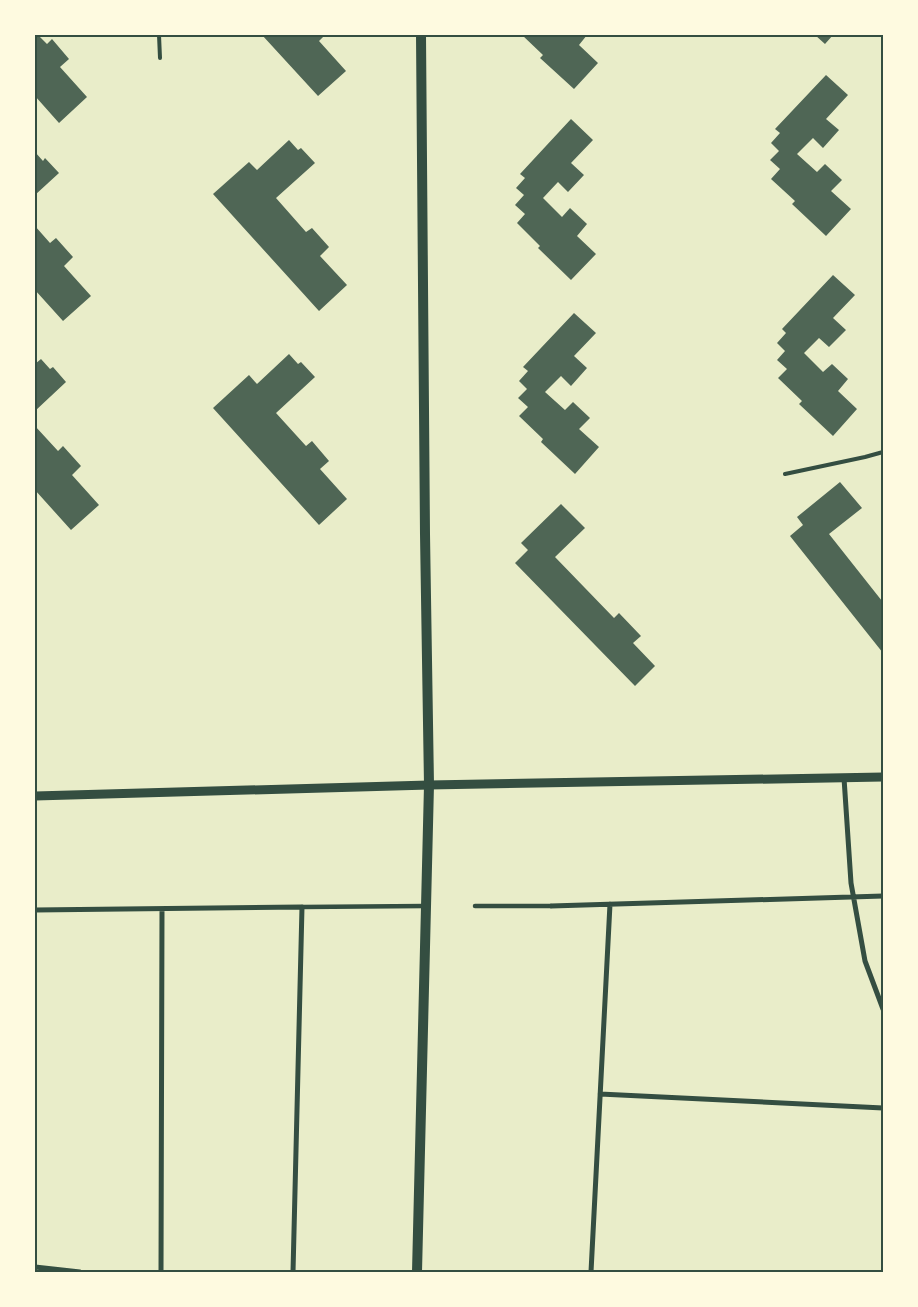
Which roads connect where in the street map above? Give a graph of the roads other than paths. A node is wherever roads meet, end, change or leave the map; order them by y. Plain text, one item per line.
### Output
1 (159, 35) edge
2 (421, 35) edge
3 (160, 58) dead end
4 (883, 452) edge
5 (785, 474) dead end
6 (883, 777) edge
7 (844, 778) junction
8 (429, 785) junction
9 (35, 796) edge
10 (883, 896) edge
11 (854, 897) junction
12 (610, 904) junction
13 (426, 906) junction
14 (475, 906) dead end
15 (551, 906) joint
16 (302, 907) junction
17 (162, 909) junction
18 (35, 910) edge
19 (883, 1009) edge
20 (600, 1094) junction
21 (883, 1108) edge
22 (35, 1267) edge
23 (80, 1272) edge
24 (161, 1272) edge
25 (293, 1272) edge
26 (417, 1272) edge
27 (591, 1272) edge

1 - 3 lane
2 - 8 main road
4 - 5 lane
6 - 7 street
7 - 8 street
7 - 11 street
8 - 9 street
8 - 13 main road
10 - 11 street
11 - 12 street
11 - 19 street
12 - 15 street
12 - 20 street
13 - 16 street
13 - 26 main road
14 - 15 street
16 - 17 street
16 - 25 street
17 - 18 street
17 - 24 street
20 - 21 street
20 - 27 street
22 - 23 street

